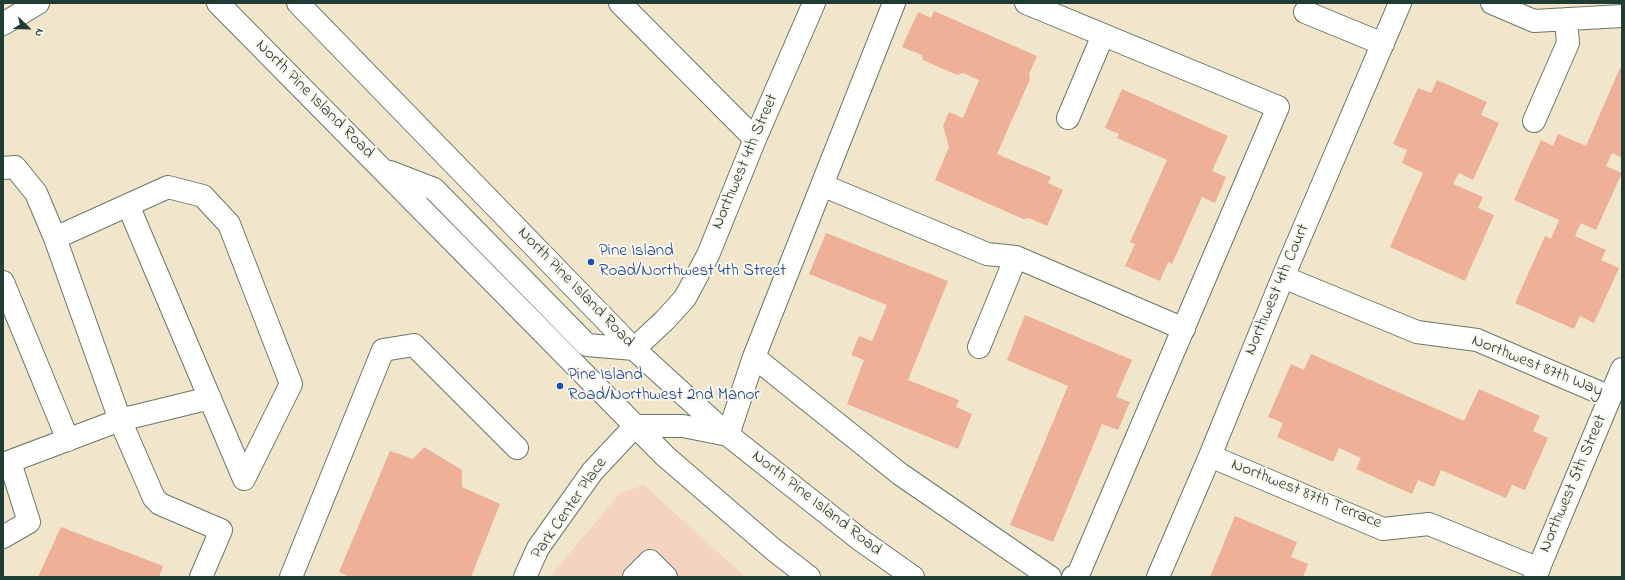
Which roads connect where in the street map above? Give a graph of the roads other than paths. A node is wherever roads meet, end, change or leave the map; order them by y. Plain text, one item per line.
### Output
1 (38, 3) edge
2 (218, 3) edge
3 (298, 3) edge
4 (620, 3) edge
5 (814, 3) edge
6 (894, 3) edge
7 (1026, 3) edge
8 (1400, 3) edge
9 (1492, 3) edge
10 (1305, 12) dead end
11 (1622, 16) edge
12 (1566, 19) junction
13 (3, 24) edge
14 (1103, 35) junction
15 (1383, 44) junction
16 (1068, 118) dead end
17 (1534, 121) dead end
18 (755, 139) junction
19 (3, 168) edge
20 (382, 168) junction
21 (822, 185) junction
22 (128, 205) junction
23 (55, 238) junction
24 (1016, 257) junction
25 (1283, 277) junction
26 (3, 282) edge
27 (1184, 329) junction
28 (979, 347) dead end
29 (634, 349) junction
30 (754, 357) junction
31 (1622, 368) edge
32 (1610, 397) junction
33 (210, 398) junction
34 (120, 420) junction
35 (635, 426) junction
36 (728, 435) junction
37 (68, 440) junction
38 (517, 448) dead end
39 (1210, 456) junction
40 (6, 463) edge
41 (3, 537) edge
42 (1537, 573) edge
43 (201, 577) edge
44 (291, 577) edge
45 (525, 577) edge
46 (634, 577) edge
47 (666, 577) edge
48 (809, 577) edge
49 (913, 577) edge
50 (1050, 577) edge
51 (1073, 577) edge
52 (1158, 577) edge

1 - 13 street
2 - 20 street, North Pine Island Road
3 - 29 street, North Pine Island Road
4 - 18 street
5 - 18 street, Northwest 4th Street
6 - 21 street
7 - 14 street
8 - 15 street, Northwest 4th Court
9 - 12 street
10 - 15 street
11 - 12 street
12 - 17 street
14 - 16 street
14 - 27 street
15 - 25 street, Northwest 4th Court
18 - 29 street, Northwest 4th Street
19 - 23 street
20 - 29 street
20 - 35 street, North Pine Island Road
21 - 24 street
21 - 30 street
22 - 23 street
22 - 33 street
22 - 33 street
23 - 34 street
24 - 27 street
24 - 28 street
25 - 32 street, Northwest 87th Way
25 - 39 street, Northwest 4th Court
26 - 37 street
27 - 51 street
29 - 36 street, North Pine Island Road
30 - 36 street
30 - 50 street
31 - 32 street, Northwest 5th Street
32 - 42 street, Northwest 5th Street
33 - 34 street
34 - 37 street
34 - 43 street
35 - 36 street
35 - 45 street, Park Center Place
35 - 48 street, North Pine Island Road
36 - 49 street, North Pine Island Road
37 - 40 street
38 - 44 street
39 - 42 street, Northwest 87th Terrace
39 - 52 street, Northwest 4th Court
40 - 41 street
46 - 47 street

